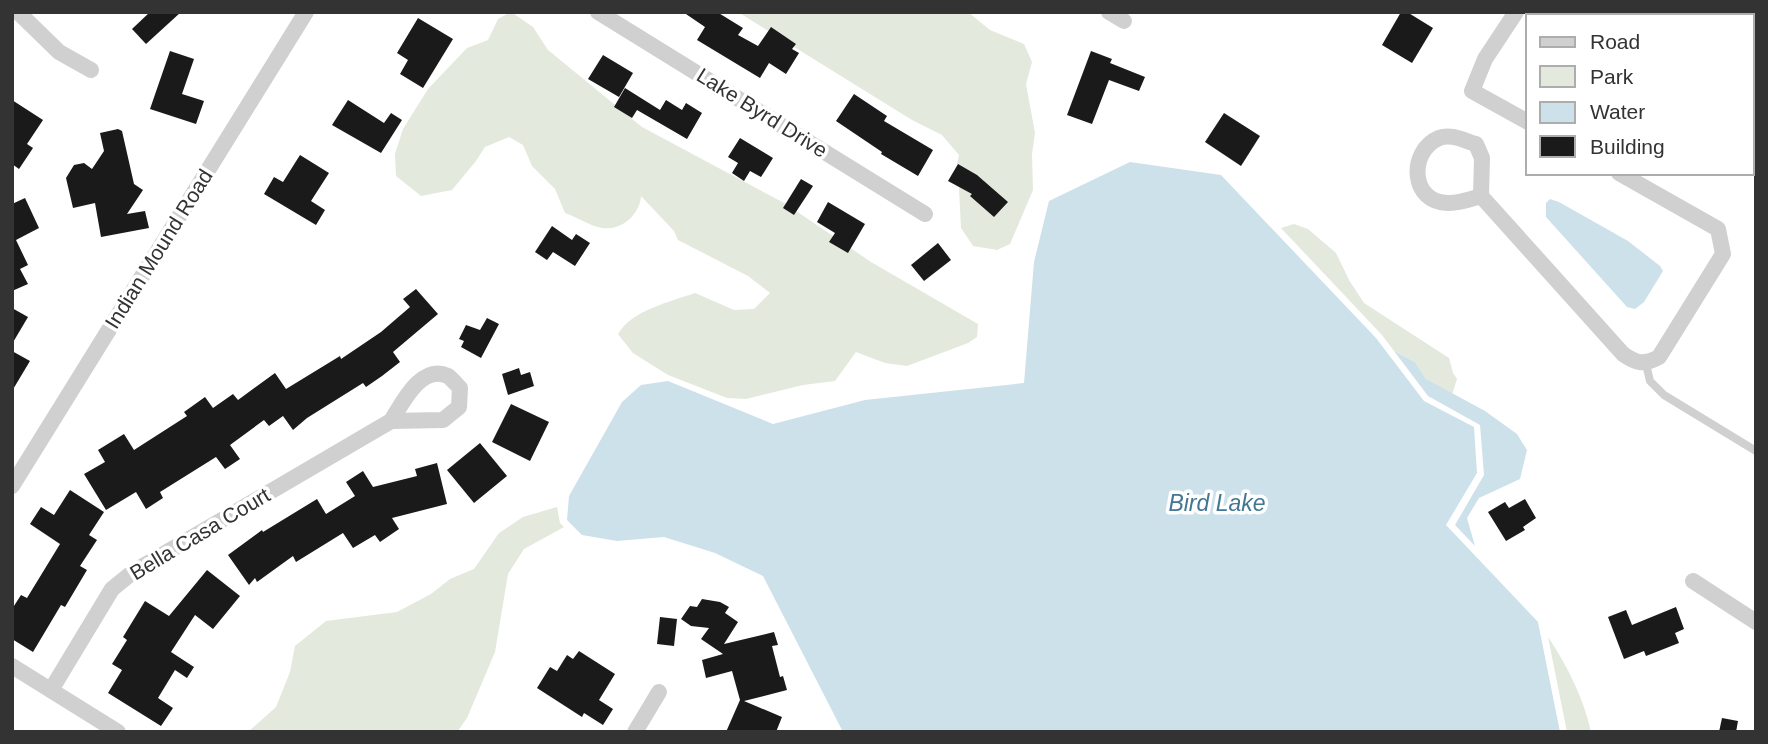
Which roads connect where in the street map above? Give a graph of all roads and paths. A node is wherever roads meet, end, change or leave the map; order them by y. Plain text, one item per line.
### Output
1 (18, 12) edge
2 (306, 12) edge
3 (598, 12) edge
4 (1109, 12) edge
5 (1516, 12) edge
6 (1124, 21) dead end
7 (91, 70) dead end
8 (1526, 121) edge
9 (1623, 175) edge
10 (1481, 196) junction
11 (925, 214) dead end
12 (1646, 364) junction
13 (391, 421) dead end
14 (1756, 452) edge
15 (12, 486) edge
16 (1693, 581) dead end
17 (1756, 622) edge
18 (12, 666) edge
19 (51, 690) junction
20 (659, 692) dead end
21 (118, 732) edge
22 (635, 732) edge

1 - 7 street
2 - 15 street, Indian Mound Road
3 - 11 street, Lake Byrd Drive
4 - 6 street
5 - 8 street
9 - 12 street
10 - 10 street
10 - 12 street
12 - 14 lane
13 - 19 street, Bella Casa Court
16 - 17 street
18 - 19 street
19 - 21 street
20 - 22 street

